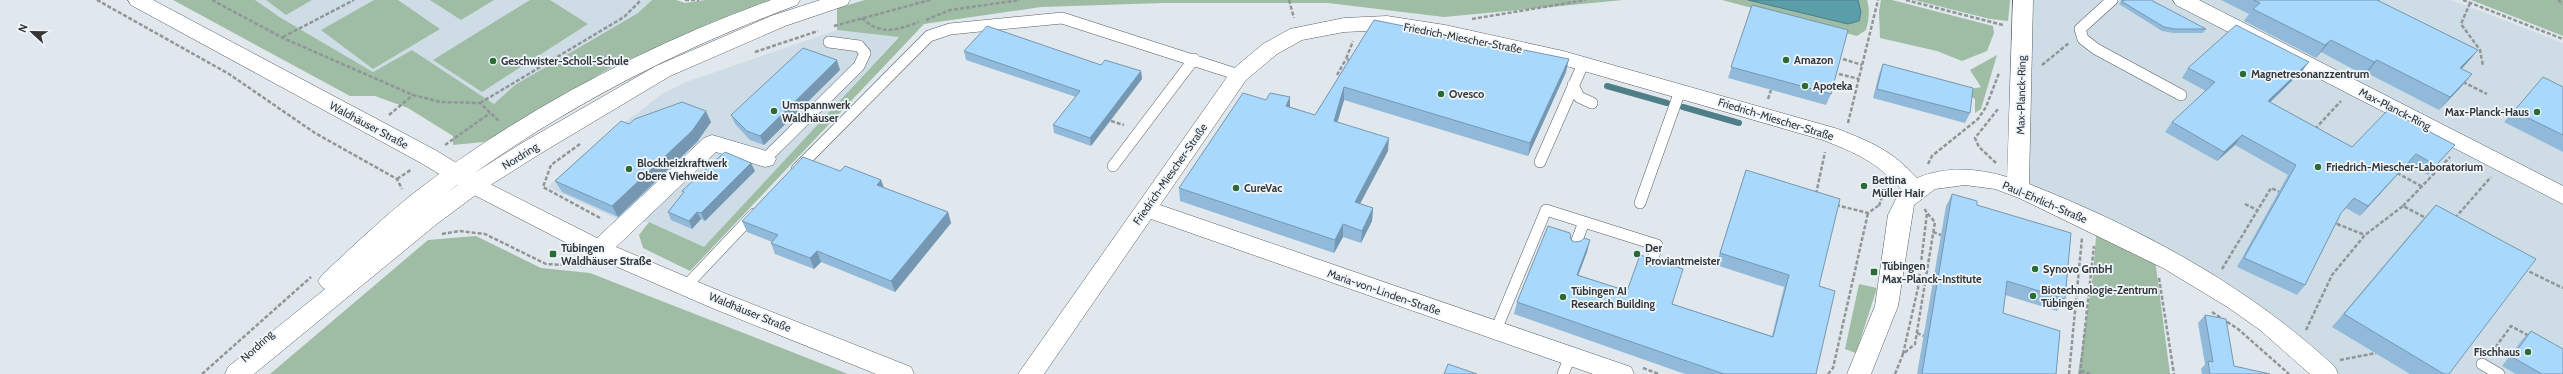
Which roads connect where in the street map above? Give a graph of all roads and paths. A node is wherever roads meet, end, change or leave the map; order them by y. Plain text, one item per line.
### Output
1 (97, 0) edge
2 (138, 0) edge
3 (212, 0) edge
4 (354, 0) edge
5 (641, 0) edge
6 (685, 0) edge
7 (699, 0) edge
8 (790, 0) edge
9 (840, 0) edge
10 (930, 0) edge
11 (1289, 0) edge
12 (1586, 0) edge
13 (1878, 0) edge
14 (1906, 0) edge
15 (2023, 0) edge
16 (2112, 0) edge
17 (2183, 0) edge
18 (2463, 0) edge
19 (2558, 0) edge
20 (2470, 3) junction
21 (2563, 4) edge
22 (1292, 13) dead end
23 (1468, 20) dead end
24 (1360, 24) junction
25 (833, 27) dead end
26 (825, 29) dead end
27 (2001, 32) dead end
28 (283, 38) junction
29 (2563, 39) edge
30 (829, 42) dead end
31 (2069, 42) dead end
32 (754, 52) dead end
33 (2058, 53) dead end
34 (1194, 59) junction
35 (1346, 59) junction
36 (1843, 60) edge
37 (1356, 62) edge
38 (1583, 64) junction
39 (1862, 65) junction
40 (2483, 66) dead end
41 (1840, 74) edge
42 (1239, 75) junction
43 (1337, 75) dead end
44 (1859, 79) junction
45 (2460, 80) edge
46 (2000, 82) dead end
47 (1573, 85) junction
48 (2353, 87) junction
49 (1680, 91) junction
50 (2487, 94) dead end
51 (413, 95) junction
52 (2181, 95) dead end
53 (480, 103) junction
54 (1592, 103) dead end
55 (1999, 105) dead end
56 (490, 114) junction
57 (503, 125) dead end
58 (2309, 125) edge
59 (374, 128) junction
60 (2315, 129) junction
61 (2322, 132) edge
62 (1837, 136) junction
63 (450, 141) dead end
64 (583, 142) dead end
65 (2462, 144) junction
66 (765, 159) joint
67 (1540, 162) dead end
68 (1113, 166) dead end
69 (2396, 172) edge
70 (2492, 176) dead end
71 (789, 178) edge
72 (465, 180) junction
73 (2018, 184) junction
74 (2423, 187) junction
75 (1918, 189) junction
76 (2284, 194) edge
77 (2563, 196) edge
78 (1815, 199) edge
79 (1640, 203) dead end
80 (1830, 203) edge
81 (2245, 204) dead end
82 (762, 206) edge
83 (2403, 206) junction
84 (410, 209) junction
85 (1146, 209) junction
86 (2257, 210) junction
87 (1868, 213) junction
88 (1900, 213) junction
89 (1927, 213) junction
90 (2332, 215) edge
91 (2427, 219) edge
92 (2090, 221) junction
93 (1584, 222) junction
94 (2333, 223) edge
95 (2450, 224) edge
96 (2338, 225) junction
97 (621, 228) junction
98 (1933, 232) junction
99 (435, 235) dead end
100 (1941, 235) dead end
101 (2365, 235) junction
102 (1574, 248) edge
103 (594, 257) junction
104 (2522, 267) edge
105 (1649, 272) edge
106 (314, 275) dead end
107 (2164, 279) dead end
108 (686, 286) junction
109 (2563, 288) edge
110 (2226, 295) junction
111 (2208, 308) dead end
112 (1496, 330) junction
113 (1917, 333) junction
114 (1924, 336) dead end
115 (2530, 337) edge
116 (2376, 353) dead end
117 (1903, 354) junction
118 (2315, 363) edge
119 (2482, 364) joint
120 (1566, 365) edge
121 (2081, 373) edge
122 (202, 374) edge
123 (228, 374) edge
124 (237, 374) edge
125 (902, 374) edge
126 (1030, 374) edge
127 (1622, 374) edge
128 (1828, 374) edge
129 (1859, 374) edge
130 (1895, 374) edge
131 (2069, 374) edge
132 (2090, 374) edge
133 (2174, 374) edge
134 (2289, 374) edge
135 (2499, 374) edge

1 - 84 path
2 - 59 street, Waldhäuser Straße
3 - 28 path
4 - 28 path
5 - 53 path
6 - 7 path
8 - 72 street, Nordring
9 - 72 street, Nordring
10 - 25 path
11 - 22 path
12 - 23 path
13 - 39 path
14 - 27 path
15 - 73 street, Max-Planck-Ring
16 - 52 lane
17 - 48 street, Max-Planck-Ring
18 - 20 path
19 - 21 path
20 - 29 path
20 - 40 path
24 - 35 path
24 - 38 street, Friedrich-Miescher-Straße
24 - 42 street, Friedrich-Miescher-Straße
26 - 32 path
28 - 51 path
30 - 66 lane
31 - 33 path
34 - 42 lane
34 - 68 lane
34 - 71 lane
35 - 37 path
35 - 43 path
36 - 39 path
38 - 47 lane
38 - 49 street, Friedrich-Miescher-Straße
39 - 44 path
41 - 44 path
42 - 85 street, Friedrich-Miescher-Straße
44 - 62 path
45 - 50 path
46 - 75 path
47 - 54 lane
47 - 67 lane
48 - 60 path
48 - 65 street, Max-Planck-Ring
49 - 62 street, Friedrich-Miescher-Straße
49 - 79 lane
51 - 53 path
51 - 59 path
53 - 56 path
55 - 73 path
56 - 57 path
56 - 63 path
58 - 60 path
59 - 72 street, Waldhäuser Straße
60 - 61 path
62 - 75 street, Friedrich-Miescher-Straße
62 - 78 path
64 - 97 path
65 - 74 path
65 - 77 street, Max-Planck-Ring
66 - 97 street
69 - 74 path
70 - 95 path
72 - 84 street, Nordring
72 - 103 street, Waldhäuser Straße
72 - 124 street, Nordring
73 - 75 street, Paul-Ehrlich-Straße
73 - 92 street, Paul-Ehrlich-Straße
74 - 83 path
75 - 88 street
75 - 89 path
76 - 86 path
80 - 87 path
81 - 86 path
82 - 108 lane
83 - 91 path
83 - 101 path
84 - 123 street, Nordring
85 - 112 street, Maria-von-Linden-Straße
85 - 126 street, Friedrich-Miescher-Straße
86 - 110 path
87 - 88 path
87 - 128 path
88 - 129 street
89 - 98 path
89 - 117 path
90 - 96 path
92 - 110 street, Paul-Ehrlich-Straße
92 - 121 path
92 - 131 path
93 - 102 lane
93 - 105 lane
93 - 112 lane
94 - 96 path
96 - 101 path
97 - 103 street
98 - 100 path
98 - 113 path
99 - 103 path
101 - 118 path
103 - 108 street, Waldhäuser Straße
104 - 109 path
106 - 122 path
107 - 133 path
108 - 125 street, Waldhäuser Straße
110 - 118 street, Paul-Ehrlich-Straße
111 - 134 path
112 - 120 street, Maria-von-Linden-Straße
113 - 114 path
113 - 117 path
115 - 119 path
116 - 118 path
117 - 130 path
119 - 135 lane
120 - 127 street, Maria-von-Linden-Straße
121 - 132 path

